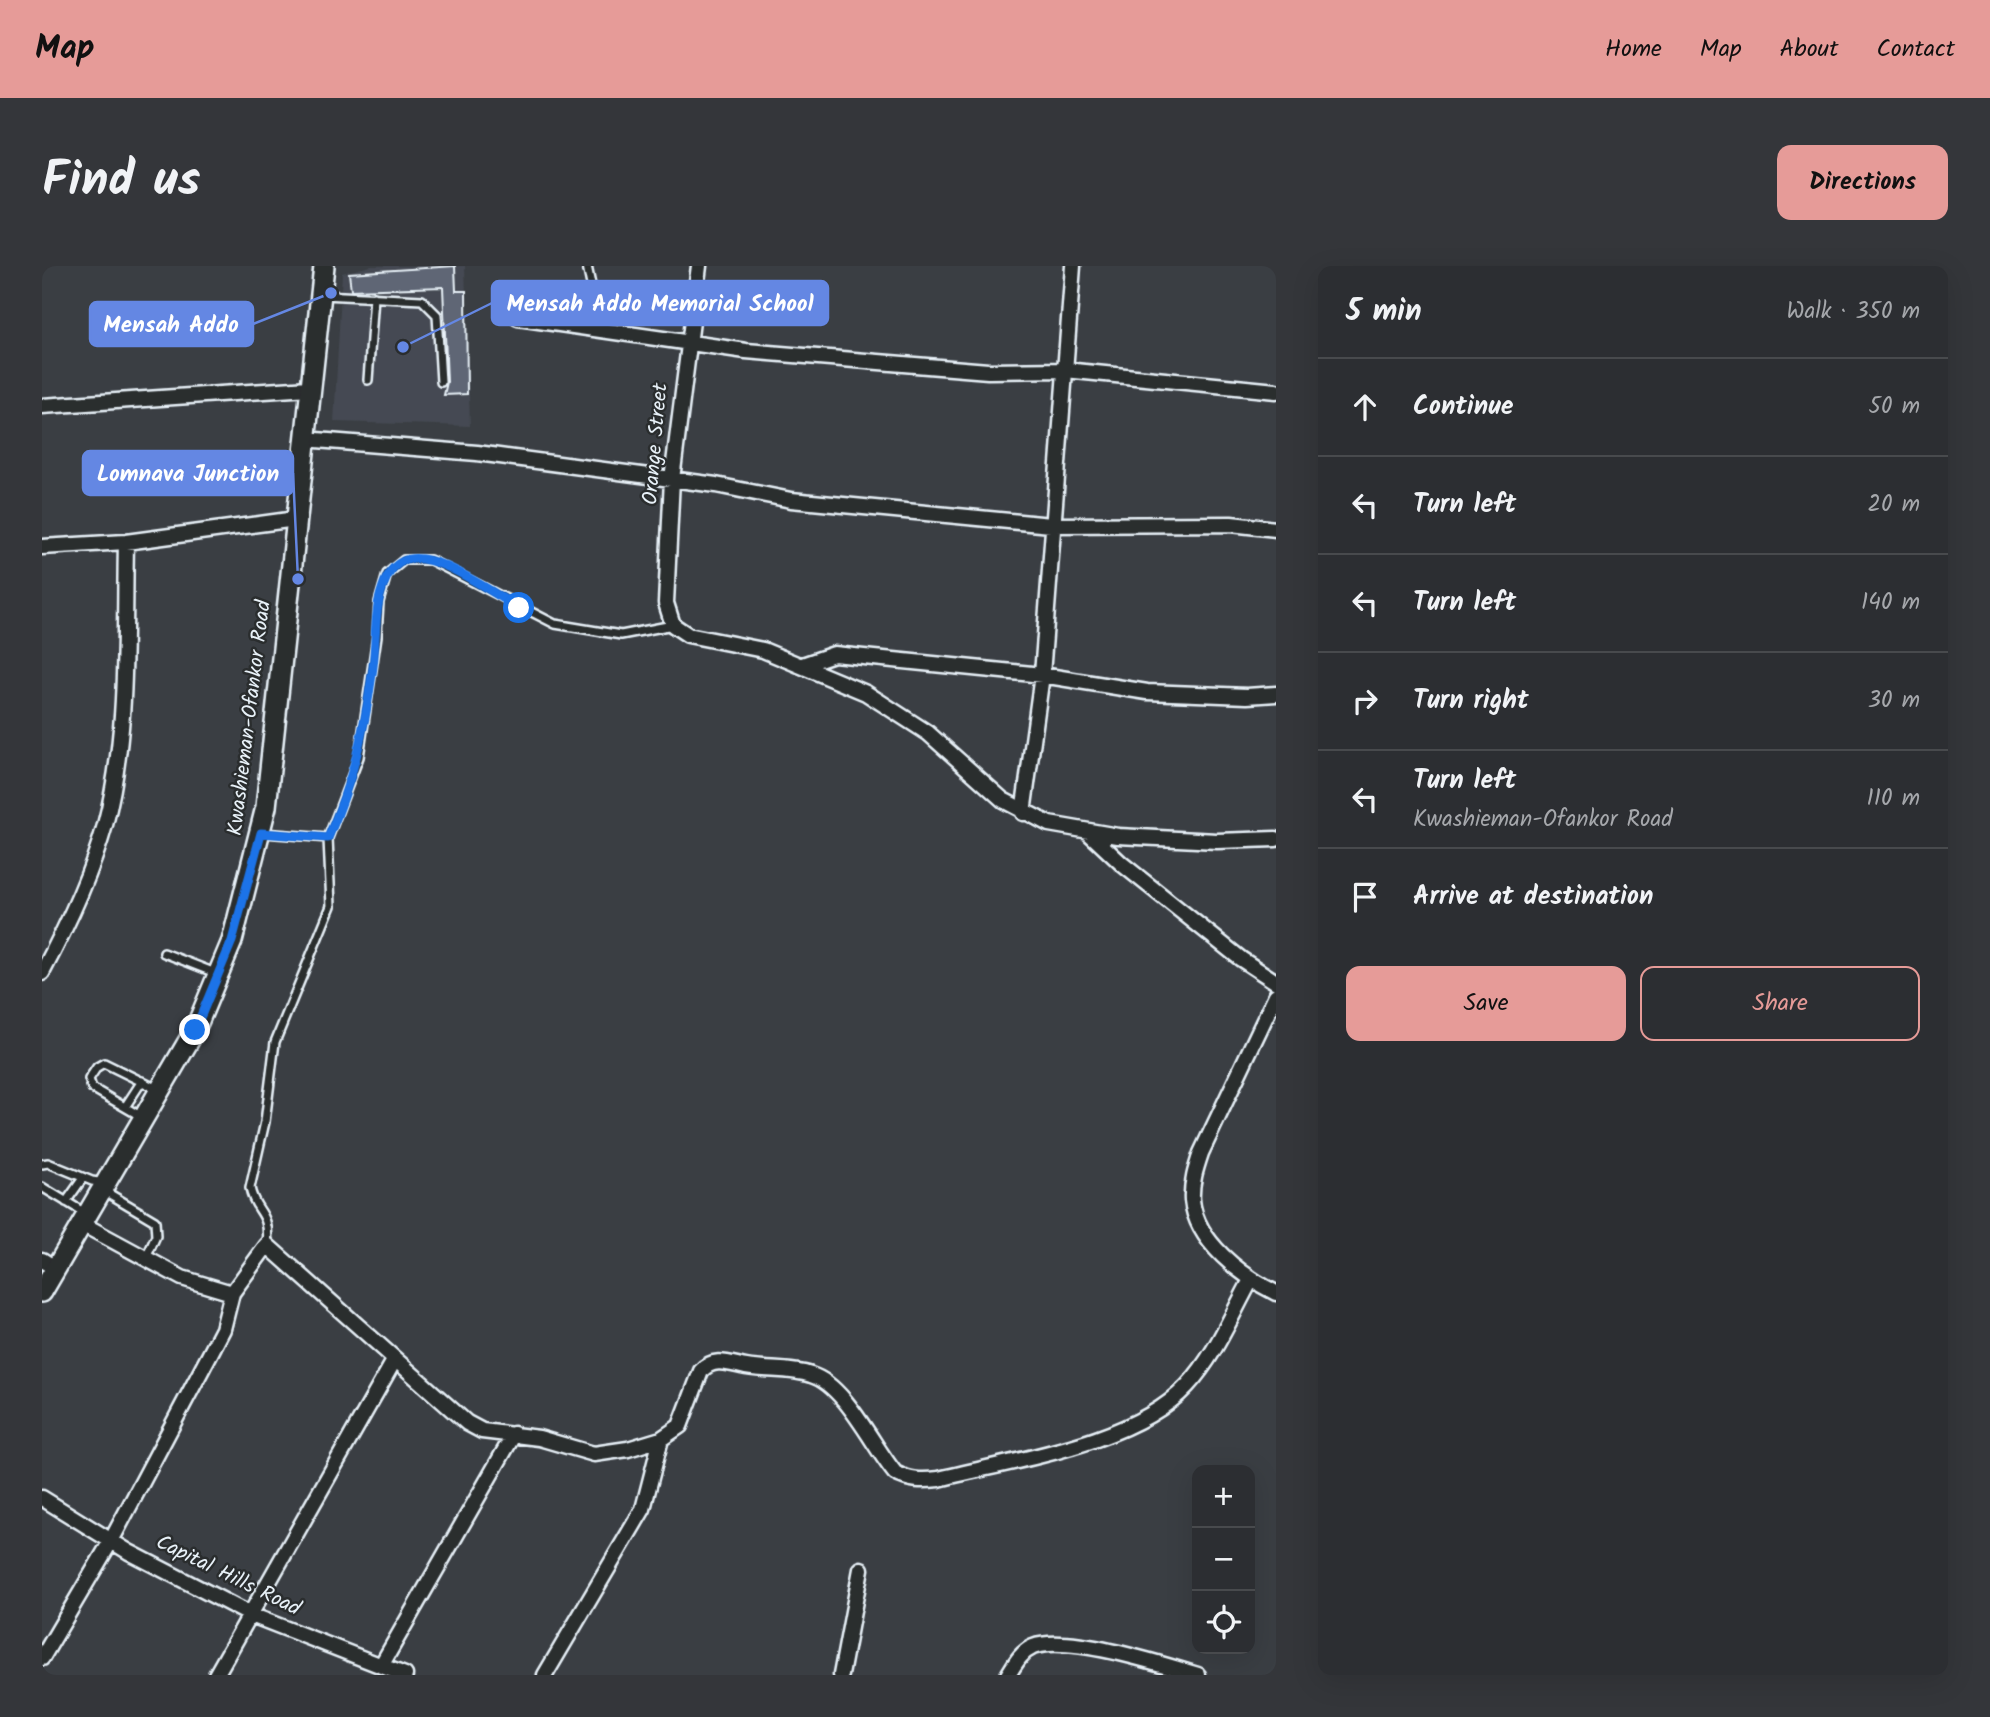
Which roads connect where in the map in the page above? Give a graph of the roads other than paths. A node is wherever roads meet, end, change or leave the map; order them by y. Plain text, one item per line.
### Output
1 (324, 266) edge
2 (587, 266) edge
3 (699, 266) edge
4 (1073, 266) edge
5 (321, 294) junction
6 (374, 297) junction
7 (594, 299) dead end
8 (517, 318) dead end
9 (687, 341) junction
10 (1065, 370) junction
11 (368, 380) dead end
12 (441, 382) dead end
13 (309, 388) junction
14 (1276, 391) edge
15 (42, 406) edge
16 (304, 439) junction
17 (672, 480) junction
18 (296, 519) junction
19 (1051, 525) junction
20 (1276, 529) edge
21 (126, 542) junction
22 (42, 547) edge
23 (673, 625) junction
24 (802, 664) junction
25 (1042, 675) junction
26 (1276, 694) edge
27 (1023, 813) junction
28 (261, 833) junction
29 (1089, 833) junction
30 (328, 838) junction
31 (1276, 839) edge
32 (164, 953) dead end
33 (42, 973) edge
34 (219, 974) junction
35 (1276, 982) edge
36 (1276, 995) edge
37 (142, 1081) junction
38 (161, 1091) junction
39 (125, 1107) junction
40 (145, 1118) junction
41 (42, 1164) edge
42 (83, 1178) junction
43 (104, 1186) junction
44 (42, 1187) edge
45 (66, 1202) junction
46 (86, 1220) junction
47 (267, 1245) junction
48 (145, 1258) junction
49 (49, 1264) edge
50 (1251, 1280) junction
51 (42, 1292) edge
52 (232, 1293) junction
53 (1276, 1293) edge
54 (395, 1359) junction
55 (514, 1434) junction
56 (661, 1439) junction
57 (42, 1497) edge
58 (111, 1541) junction
59 (861, 1569) dead end
60 (251, 1615) junction
61 (42, 1658) edge
62 (374, 1668) edge
63 (216, 1675) edge
64 (404, 1675) edge
65 (545, 1675) edge
66 (841, 1675) edge
67 (1009, 1675) edge
68 (1198, 1675) edge

1 - 5 main road, Kwashieman-Ofankor Road
2 - 7 lane
3 - 9 street, Orange Street
4 - 10 street
5 - 6 lane
5 - 13 main road, Kwashieman-Ofankor Road
6 - 11 lane
6 - 12 lane
8 - 9 street
9 - 10 street
9 - 17 street, Orange Street
10 - 14 street
10 - 19 street
13 - 15 street
13 - 16 main road, Kwashieman-Ofankor Road
16 - 17 street
16 - 18 main road, Kwashieman-Ofankor Road
17 - 19 street
17 - 23 street, Orange Street
18 - 21 street
18 - 28 main road, Kwashieman-Ofankor Road
19 - 20 street
19 - 25 street
21 - 22 street
21 - 33 street
23 - 24 street
23 - 30 lane
24 - 25 street
24 - 27 street
25 - 26 street
25 - 27 street
27 - 29 street
28 - 30 lane
28 - 34 main road, Kwashieman-Ofankor Road
29 - 31 street
29 - 35 street
30 - 47 lane
32 - 34 lane
34 - 38 main road, Kwashieman-Ofankor Road
36 - 50 street
37 - 38 lane
37 - 39 lane
37 - 39 lane
38 - 40 main road, Kwashieman-Ofankor Road
39 - 40 lane
40 - 43 main road, Kwashieman-Ofankor Road
41 - 42 lane
42 - 43 lane
42 - 45 lane
43 - 46 main road, Kwashieman-Ofankor Road
43 - 48 lane
44 - 45 lane
45 - 46 lane
46 - 48 street
46 - 49 main road, Kwashieman-Ofankor Road
47 - 52 street
47 - 54 street
48 - 52 street
49 - 51 main road, Kwashieman-Ofankor Road
50 - 53 street
50 - 56 street
52 - 58 street
54 - 55 street
54 - 60 street
55 - 56 street
55 - 62 street
56 - 65 street
57 - 58 street, Capital Hills Road
58 - 60 street, Capital Hills Road
58 - 61 street
59 - 66 street
60 - 62 street, Capital Hills Road
60 - 63 street
62 - 64 street, Capital Hills Road
67 - 68 street

